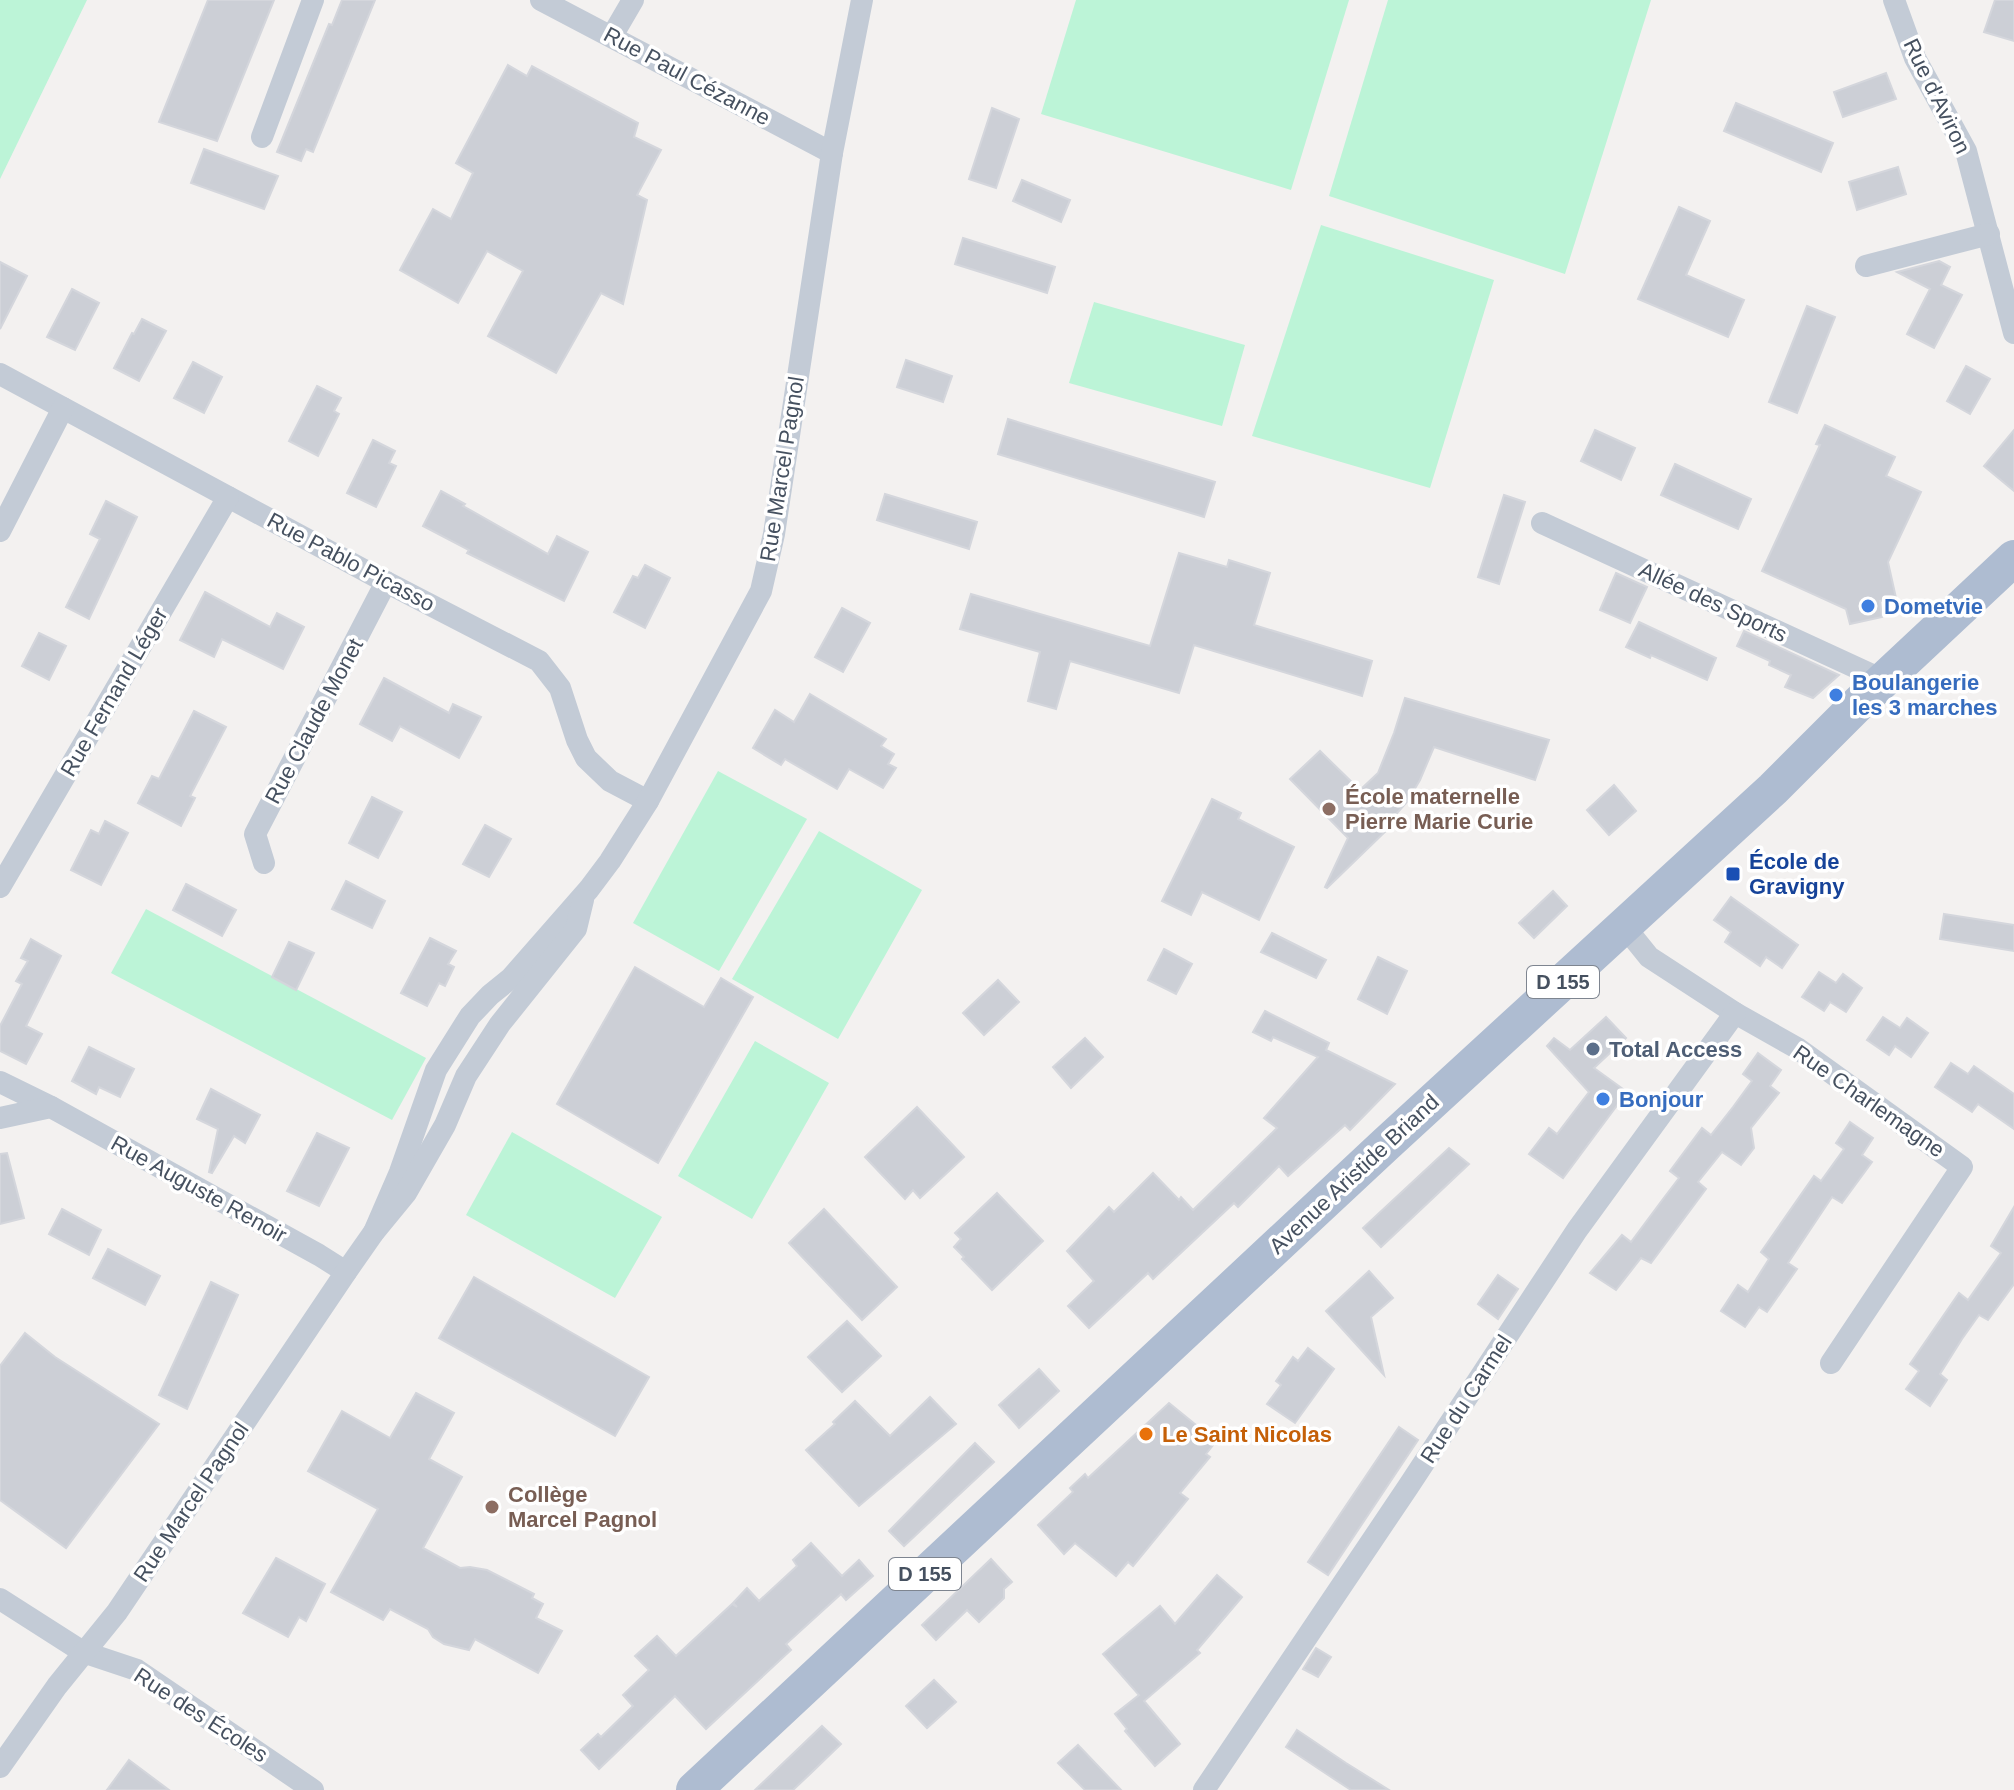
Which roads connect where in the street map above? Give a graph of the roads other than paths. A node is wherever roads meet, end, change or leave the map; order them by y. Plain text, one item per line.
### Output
1 (313, 0) edge
2 (541, 0) edge
3 (633, 0) edge
4 (862, 0) edge
5 (1894, 0) edge
6 (612, 36) junction
7 (262, 137) dead end
8 (832, 153) junction
9 (1989, 234) junction
10 (1866, 266) dead end
11 (2014, 333) edge
12 (0, 374) edge
13 (63, 408) junction
14 (228, 497) junction
15 (1542, 523) dead end
16 (0, 531) edge
17 (2014, 558) edge
18 (386, 582) junction
19 (1883, 680) junction
20 (648, 801) junction
21 (264, 863) dead end
22 (0, 887) edge
23 (1624, 926) junction
24 (1735, 1013) junction
25 (0, 1082) edge
26 (51, 1107) junction
27 (0, 1118) edge
28 (346, 1272) junction
29 (1831, 1363) dead end
30 (0, 1599) edge
31 (83, 1652) junction
32 (0, 1767) edge
33 (313, 1790) edge
34 (694, 1790) edge
35 (1204, 1790) edge

1 - 7 street
2 - 6 street, Rue Paul Cézanne
3 - 6 street
4 - 8 street, Rue Marcel Pagnol
5 - 9 street, Rue d'Aviron
6 - 8 street, Rue Paul Cézanne
8 - 20 street, Rue Marcel Pagnol
9 - 10 street
9 - 11 street, Rue d'Aviron
12 - 13 street, Rue Pablo Picasso
13 - 14 street, Rue Pablo Picasso
13 - 16 street
14 - 18 street, Rue Pablo Picasso
14 - 22 street, Rue Fernand Léger
15 - 19 street, Allée des Sports
17 - 19 main road, Avenue Aristide Briand / D 155
18 - 20 street, Rue Pablo Picasso
18 - 21 street, Rue Claude Monet
19 - 23 main road, Avenue Aristide Briand / D 155
20 - 28 street, Rue Marcel Pagnol
23 - 24 street, Rue Charlemagne
23 - 34 main road, Avenue Aristide Briand / D 155
24 - 29 street, Rue Charlemagne
24 - 35 street, Rue du Carmel
25 - 26 street, Rue Auguste Renoir
26 - 27 street
26 - 28 street, Rue Auguste Renoir
28 - 31 street, Rue Marcel Pagnol
30 - 31 street, Rue des Écoles
31 - 32 street, Rue Marcel Pagnol
31 - 33 street, Rue des Écoles

